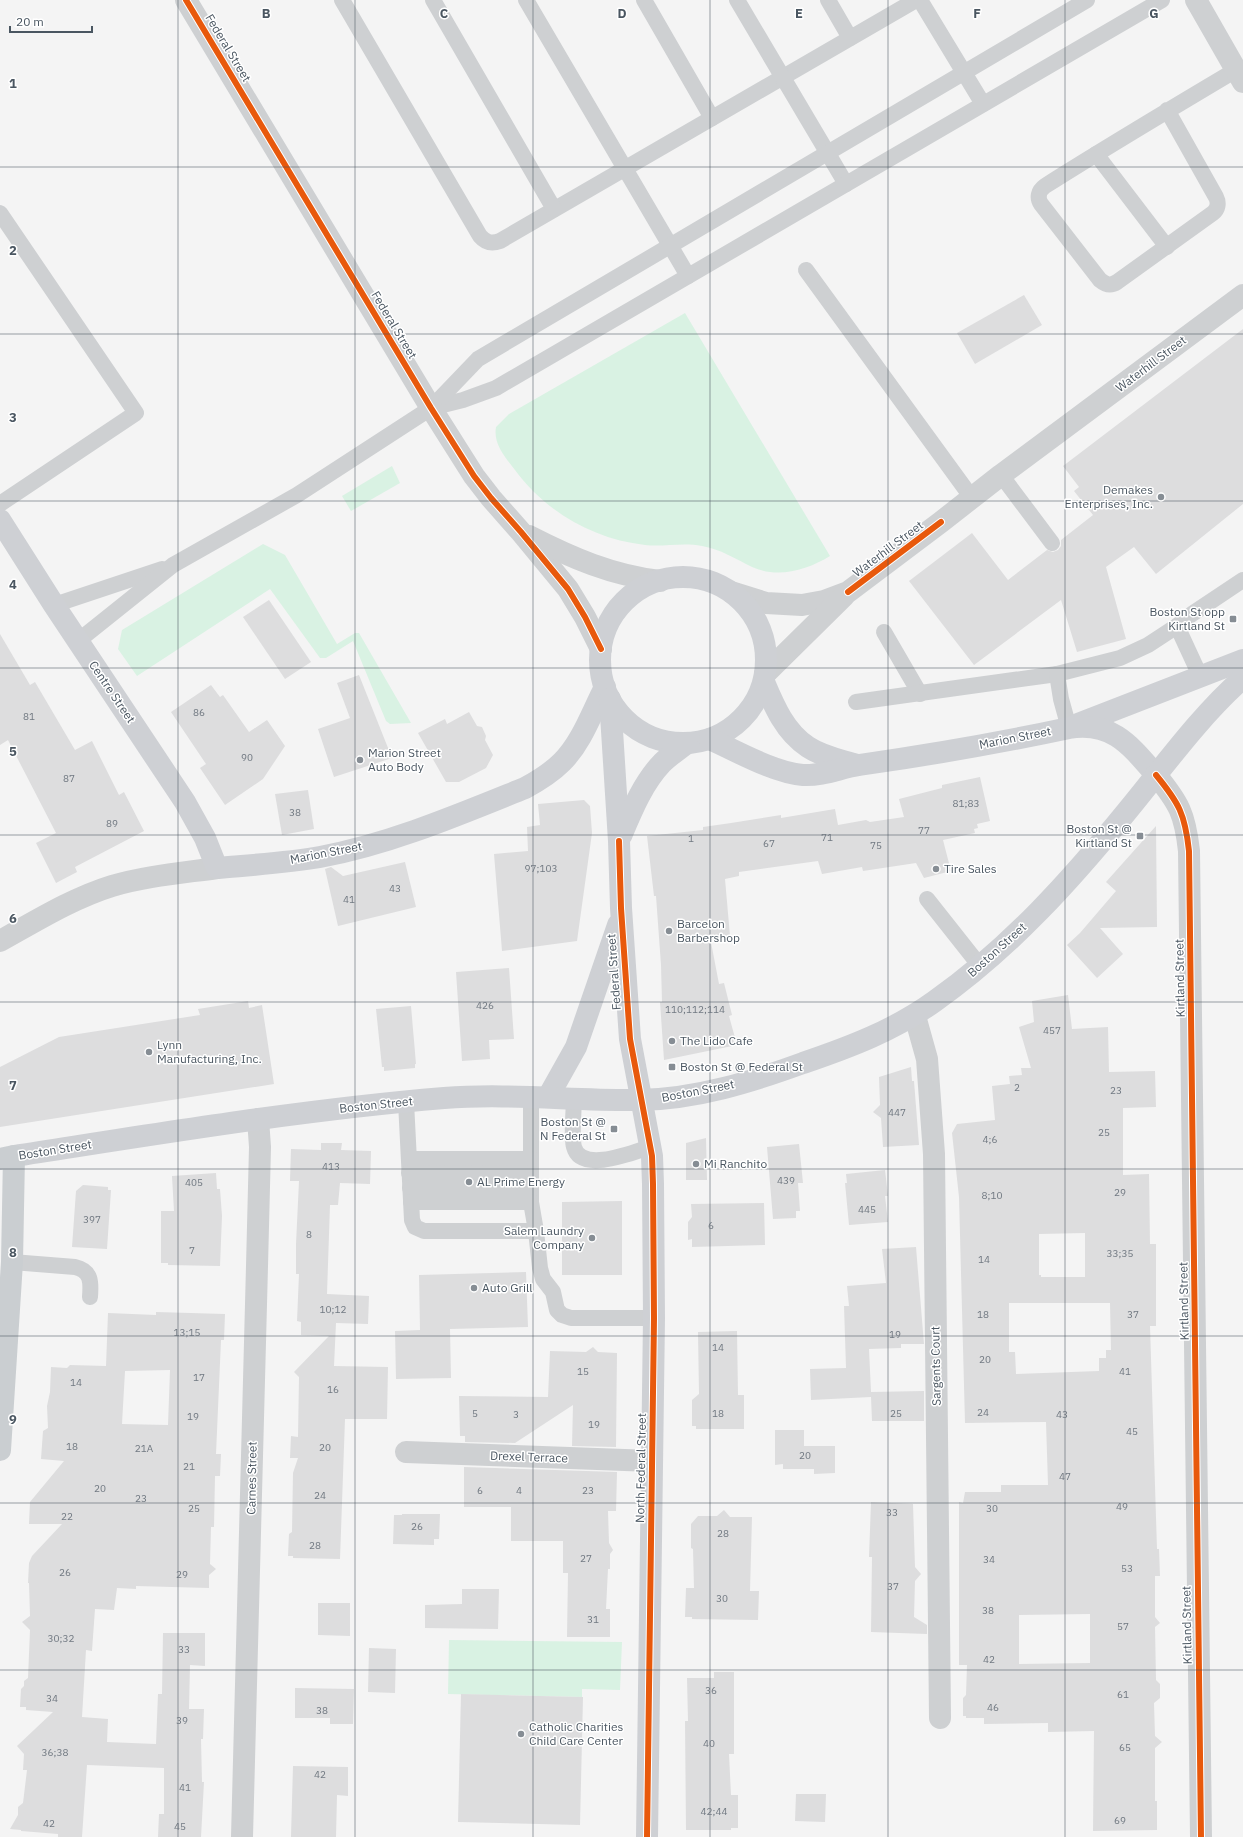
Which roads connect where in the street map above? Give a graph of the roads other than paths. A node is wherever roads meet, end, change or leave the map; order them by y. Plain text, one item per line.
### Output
1 (186, 0) edge
2 (342, 0) edge
3 (433, 0) edge
4 (526, 0) edge
5 (644, 0) edge
6 (737, 0) edge
7 (828, 0) edge
8 (916, 0) edge
9 (920, 0) edge
10 (1087, 0) edge
11 (1162, 0) edge
12 (1196, 0) edge
13 (850, 38) junction
14 (964, 72) junction
15 (1240, 76) edge
16 (782, 77) junction
17 (983, 104) junction
18 (1167, 110) junction
19 (712, 118) junction
20 (827, 153) junction
21 (1096, 154) junction
22 (625, 169) junction
23 (846, 184) junction
24 (554, 210) junction
25 (0, 213) edge
26 (670, 246) junction
27 (1167, 247) junction
28 (806, 270) dead end
29 (688, 276) junction
30 (1243, 295) edge
31 (431, 408) junction
32 (1001, 475) junction
33 (972, 498) junction
34 (0, 504) edge
35 (0, 520) edge
36 (521, 532) junction
37 (1052, 543) dead end
38 (173, 565) junction
39 (1243, 580) edge
40 (660, 581) junction
41 (731, 592) junction
42 (848, 592) junction
43 (54, 605) junction
44 (1177, 626) junction
45 (884, 632) dead end
46 (78, 641) junction
47 (601, 649) junction
48 (1243, 660) edge
49 (1057, 674) junction
50 (765, 678) junction
51 (1200, 678) junction
52 (1243, 678) edge
53 (607, 693) junction
54 (920, 694) junction
55 (856, 702) dead end
56 (1069, 728) junction
57 (710, 739) junction
58 (686, 744) junction
59 (858, 765) junction
60 (1156, 775) junction
61 (619, 841) junction
62 (217, 868) junction
63 (927, 899) dead end
64 (621, 917) junction
65 (0, 941) edge
66 (980, 966) junction
67 (915, 1016) junction
68 (539, 1096) junction
69 (574, 1098) junction
70 (642, 1100) junction
71 (406, 1102) junction
72 (258, 1119) junction
73 (650, 1146) junction
74 (7, 1158) edge
75 (410, 1180) junction
76 (531, 1181) junction
77 (536, 1231) junction
78 (12, 1262) junction
79 (90, 1298) dead end
80 (654, 1318) junction
81 (0, 1450) edge
82 (406, 1452) dead end
83 (652, 1461) junction
84 (940, 1718) dead end
85 (242, 1837) edge
86 (647, 1837) edge
87 (1200, 1837) edge

1 - 31 street, Federal Street
2 - 24 lane
3 - 24 lane
4 - 22 lane
5 - 19 lane
6 - 16 lane
7 - 13 lane
8 - 13 lane
9 - 14 lane
10 - 14 lane
11 - 17 lane
12 - 15 street
13 - 16 lane
14 - 17 lane
14 - 20 lane
15 - 18 lane
16 - 19 lane
16 - 20 lane
17 - 23 lane
18 - 21 lane
18 - 27 lane
19 - 22 lane
20 - 23 lane
20 - 26 lane
21 - 27 lane
21 - 27 lane
22 - 24 lane
22 - 26 lane
23 - 29 lane
25 - 34 lane
26 - 29 lane
26 - 31 lane
28 - 33 lane
29 - 31 lane
30 - 32 street, Waterhill Street
31 - 36 street, Federal Street
31 - 38 lane
32 - 33 street, Waterhill Street
32 - 37 lane
33 - 42 street, Waterhill Street
35 - 43 main road, Centre Street
36 - 40 street, Federal Street
36 - 47 street, Federal Street
38 - 43 lane
38 - 46 lane
39 - 44 lane
40 - 41 main road, Federal Street
40 - 47 main road, Federal Street
41 - 42 street, Waterhill Street
41 - 50 main road, Federal Street
42 - 50 street, Waterhill Street
43 - 46 main road, Centre Street
44 - 49 lane
44 - 51 lane
45 - 54 lane
46 - 62 main road, Centre Street
47 - 53 main road, Federal Street
48 - 51 main road
49 - 54 lane
49 - 56 lane
50 - 57 main road
50 - 59 main road, Marion Street
51 - 56 main road
52 - 60 main road, Boston Street
53 - 58 main road
53 - 61 main road, Federal Street
53 - 62 main road, Marion Street
54 - 55 lane
56 - 59 main road, Marion Street
56 - 60 main road, Marion Street
57 - 58 main road
57 - 59 main road, Marion Street
58 - 61 main road, Federal Street
60 - 66 main road, Boston Street
60 - 87 street, Kirtland Street
61 - 64 main road, Federal Street
62 - 65 street, Marion Street
63 - 66 lane
64 - 68 main road, Federal Street
64 - 70 main road, Federal Street
66 - 67 main road, Boston Street
67 - 70 main road, Boston Street
67 - 84 street, Sargents Court
68 - 69 main road, Boston Street
68 - 71 main road, Boston Street
68 - 76 lane
69 - 70 main road, Boston Street
69 - 73 lane
70 - 73 main road, North Federal Street
71 - 72 main road, Boston Street
71 - 75 lane
72 - 74 main road, Boston Street
72 - 85 street, Carnes Street
73 - 80 main road, North Federal Street
74 - 78 main road
75 - 76 lane
75 - 76 lane
75 - 77 lane
76 - 77 lane
77 - 80 lane
78 - 79 lane
78 - 81 main road
80 - 83 main road, North Federal Street
82 - 83 street, Drexel Terrace
83 - 86 main road, North Federal Street

